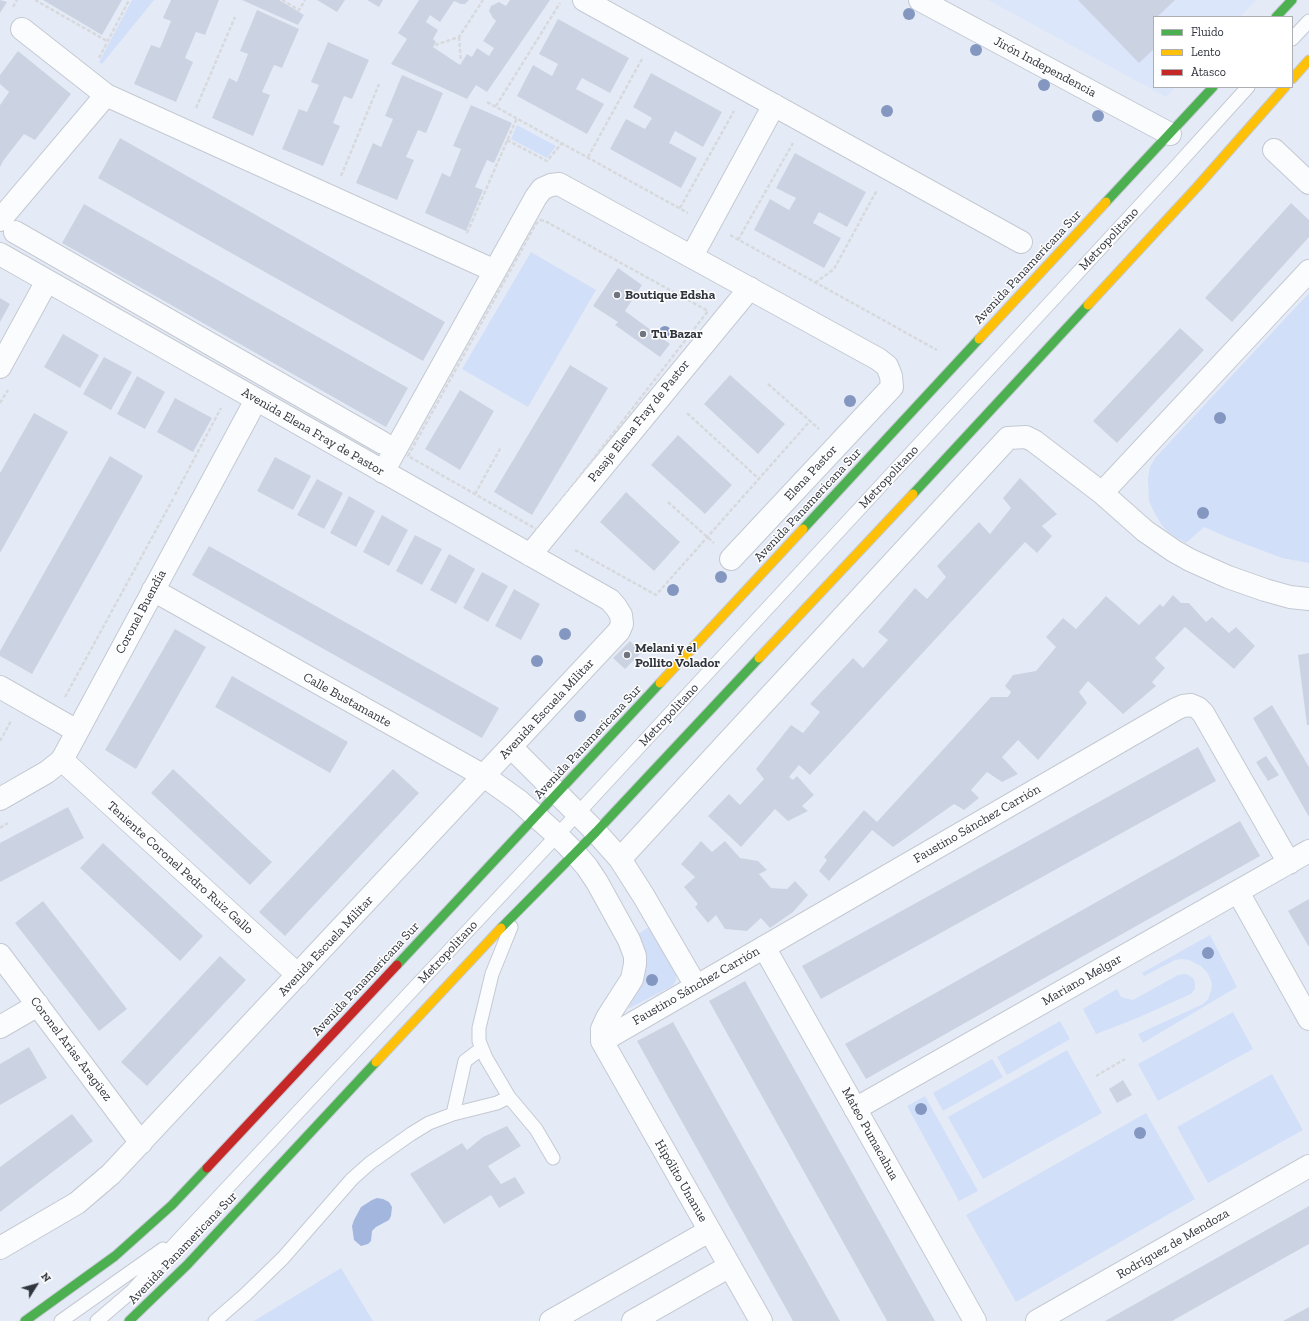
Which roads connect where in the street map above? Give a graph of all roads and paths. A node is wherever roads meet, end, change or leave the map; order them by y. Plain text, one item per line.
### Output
1 (36, 0) edge
2 (128, 0) edge
3 (282, 0) edge
4 (305, 0) edge
5 (483, 0) edge
6 (584, 0) edge
7 (920, 0) edge
8 (1292, 0) edge
9 (560, 3) dead end
10 (1277, 16) edge
11 (235, 17) dead end
12 (1309, 21) edge
13 (22, 29) dead end
14 (459, 36) junction
15 (1293, 38) edge
16 (108, 41) junction
17 (436, 45) dead end
18 (642, 58) dead end
19 (1309, 60) edge
20 (461, 61) dead end
21 (96, 64) dead end
22 (1293, 78) edge
23 (379, 84) dead end
24 (1212, 88) edge
25 (1247, 88) edge
26 (1284, 88) edge
27 (106, 95) junction
28 (487, 102) dead end
29 (774, 105) junction
30 (496, 106) junction
31 (735, 109) dead end
32 (193, 115) dead end
33 (517, 118) junction
34 (1170, 134) junction
35 (507, 140) junction
36 (793, 142) dead end
37 (562, 143) junction
38 (1274, 150) dead end
39 (588, 157) junction
40 (339, 181) dead end
41 (1309, 183) edge
42 (878, 189) dead end
43 (680, 208) junction
44 (692, 215) dead end
45 (540, 220) dead end
46 (7, 226) edge
47 (725, 233) dead end
48 (465, 238) dead end
49 (738, 240) junction
50 (1021, 242) dead end
51 (0, 254) edge
52 (692, 256) junction
53 (1309, 271) edge
54 (495, 272) junction
55 (47, 281) junction
56 (815, 283) junction
57 (750, 288) junction
58 (708, 311) dead end
59 (938, 350) dead end
60 (0, 367) edge
61 (768, 384) dead end
62 (256, 400) junction
63 (223, 404) dead end
64 (687, 413) dead end
65 (810, 421) junction
66 (384, 443) dead end
67 (837, 445) junction
68 (501, 446) dead end
69 (383, 472) junction
70 (759, 479) junction
71 (1102, 493) junction
72 (475, 494) dead end
73 (668, 502) dead end
74 (707, 537) junction
75 (572, 548) dead end
76 (530, 555) junction
77 (731, 559) joint
78 (153, 590) junction
79 (1309, 599) edge
80 (621, 615) joint
81 (0, 687) edge
82 (65, 696) dead end
83 (11, 721) dead end
84 (77, 731) junction
85 (0, 741) edge
86 (511, 748) junction
87 (62, 760) junction
88 (484, 776) junction
89 (558, 793) junction
90 (0, 799) edge
91 (578, 813) junction
92 (537, 816) junction
93 (596, 832) junction
94 (557, 835) junction
95 (1309, 851) edge
96 (575, 853) junction
97 (620, 859) junction
98 (1289, 863) junction
99 (1238, 892) junction
100 (518, 910) junction
101 (764, 947) junction
102 (0, 955) edge
103 (298, 975) junction
104 (696, 986) junction
105 (38, 1005) junction
106 (1309, 1019) edge
107 (0, 1027) edge
108 (602, 1041) junction
109 (481, 1049) junction
110 (1125, 1059) dead end
111 (1096, 1076) dead end
112 (509, 1097) junction
113 (856, 1108) junction
114 (453, 1114) junction
115 (141, 1143) junction
116 (553, 1158) dead end
117 (1309, 1166) edge
118 (710, 1231) junction
119 (184, 1234) junction
120 (0, 1248) edge
121 (730, 1266) junction
122 (576, 1315) edge
123 (24, 1321) edge
124 (61, 1321) edge
125 (97, 1321) edge
126 (129, 1321) edge
127 (215, 1321) edge
128 (551, 1321) edge
129 (633, 1321) edge
130 (761, 1321) edge
131 (975, 1321) edge
132 (1037, 1321) edge

1 - 16 path
2 - 16 path
3 - 4 path
5 - 14 path
6 - 29 street
7 - 34 street, Jirón Independencia
8 - 10 main road
9 - 30 path
11 - 32 path
12 - 15 lane
13 - 27 street
14 - 17 path
14 - 20 path
16 - 21 path
18 - 39 path
19 - 22 main road
23 - 40 path
24 - 34 main road, Avenida Panamericana Sur
25 - 91 lane, Metropolitano
26 - 93 main road, Avenida Panamericana Sur
27 - 46 street
27 - 54 street
28 - 30 path
29 - 50 street
29 - 52 street
30 - 33 path
31 - 43 path
33 - 35 path
33 - 37 path
34 - 89 main road, Avenida Panamericana Sur
35 - 37 path
35 - 48 path
36 - 49 path
37 - 39 path
38 - 41 street
39 - 43 path
42 - 56 path
43 - 44 path
45 - 58 path
46 - 66 street
47 - 49 path
49 - 56 path
51 - 55 street, Avenida Elena Fray de Pastor
52 - 54 street
52 - 57 street
53 - 71 street
54 - 69 street
55 - 60 street
55 - 62 street, Avenida Elena Fray de Pastor
56 - 59 path
57 - 67 street, Elena Pastor
57 - 76 street, Pasaje Elena Fray de Pastor
61 - 65 path
62 - 69 street, Avenida Elena Fray de Pastor
62 - 78 street, Coronel Buendía
63 - 82 path
64 - 70 path
65 - 67 path
65 - 70 path
67 - 77 street, Elena Pastor
68 - 72 path
69 - 76 street, Avenida Elena Fray de Pastor
70 - 74 path
71 - 79 street
71 - 97 street
73 - 74 path
74 - 75 path
74 - 77 path
76 - 80 street, Avenida Elena Fray de Pastor
78 - 84 street, Coronel Buendía
78 - 88 street, Calle Bustamante
80 - 86 street, Avenida Escuela Militar
81 - 84 street
83 - 85 path
84 - 87 street, Coronel Buendía
86 - 88 street, Avenida Escuela Militar
86 - 89 street
87 - 90 street, Coronel Buendía
87 - 103 street, Teniente Coronel Pedro Ruiz Gallo
88 - 92 street, Calle Bustamante
88 - 103 street, Avenida Escuela Militar
89 - 91 street
89 - 92 main road, Avenida Panamericana Sur
91 - 93 street
91 - 94 lane, Metropolitano
92 - 94 street, Calle Bustamante
92 - 123 main road, Avenida Panamericana Sur
93 - 96 main road, Avenida Panamericana Sur
93 - 97 street
94 - 96 street, Calle Bustamante
94 - 119 lane, Metropolitano
95 - 98 street, Mariano Melgar
96 - 100 main road, Avenida Panamericana Sur
96 - 108 street, Calle Bustamante
97 - 104 street
98 - 99 street, Mariano Melgar
98 - 101 street, Faustino Sánchez Carrión
99 - 106 street
99 - 113 street, Mariano Melgar
100 - 109 lane
100 - 126 main road, Avenida Panamericana Sur
101 - 104 street, Faustino Sánchez Carrión
101 - 113 street, Mateo Pumacahua
102 - 105 street, Coronel Arias Aragüez
103 - 115 street, Avenida Escuela Militar
104 - 108 street, Faustino Sánchez Carrión
105 - 107 street
105 - 115 street, Coronel Arias Aragüez
108 - 118 street, Hipólito Unanue
109 - 112 lane
109 - 114 lane
110 - 111 path
112 - 114 lane
112 - 116 lane
113 - 131 street, Mateo Pumacahua
114 - 127 lane
115 - 120 street, Avenida Escuela Militar
117 - 132 street, Rodríguez de Mendoza
118 - 121 street, Hipólito Unanue
118 - 122 street
119 - 124 lane, Metropolitano
119 - 125 lane, Metropolitano
121 - 129 street
121 - 130 street, Hipólito Unanue
122 - 128 street

